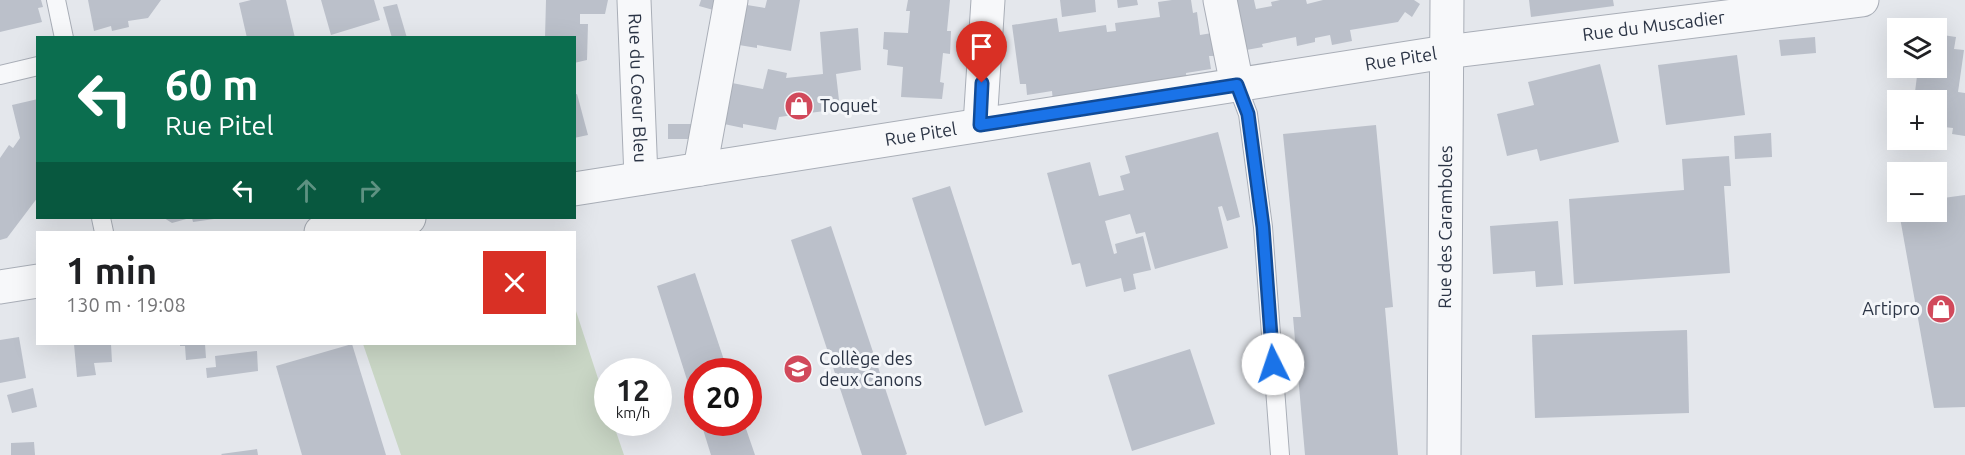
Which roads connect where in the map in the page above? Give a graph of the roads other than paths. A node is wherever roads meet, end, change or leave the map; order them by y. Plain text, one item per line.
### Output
1 (56, 0) edge
2 (634, 0) edge
3 (732, 0) edge
4 (988, 0) edge
5 (1220, 0) edge
6 (1446, 0) edge
7 (1862, 0) edge
8 (64, 36) edge
9 (1446, 52) junction
10 (36, 66) edge
11 (0, 75) edge
12 (1237, 85) junction
13 (980, 125) junction
14 (700, 169) junction
15 (641, 178) junction
16 (576, 189) edge
17 (403, 219) edge
18 (327, 231) edge
19 (36, 281) edge
20 (0, 287) edge
21 (1280, 455) edge
22 (1444, 455) edge

1 - 8 lane
2 - 15 street, Rue du Coeur Bleu
3 - 14 street
4 - 13 street
5 - 12 street
6 - 9 street, Rue des Caramboles
7 - 9 street, Rue du Muscadier
9 - 12 street, Rue Pitel
9 - 22 street, Rue des Caramboles
10 - 11 lane
12 - 13 street, Rue Pitel
12 - 21 lane
13 - 14 street, Rue Pitel
14 - 15 street, Rue Pitel
15 - 16 street, Rue Pitel
17 - 18 street
19 - 20 street

